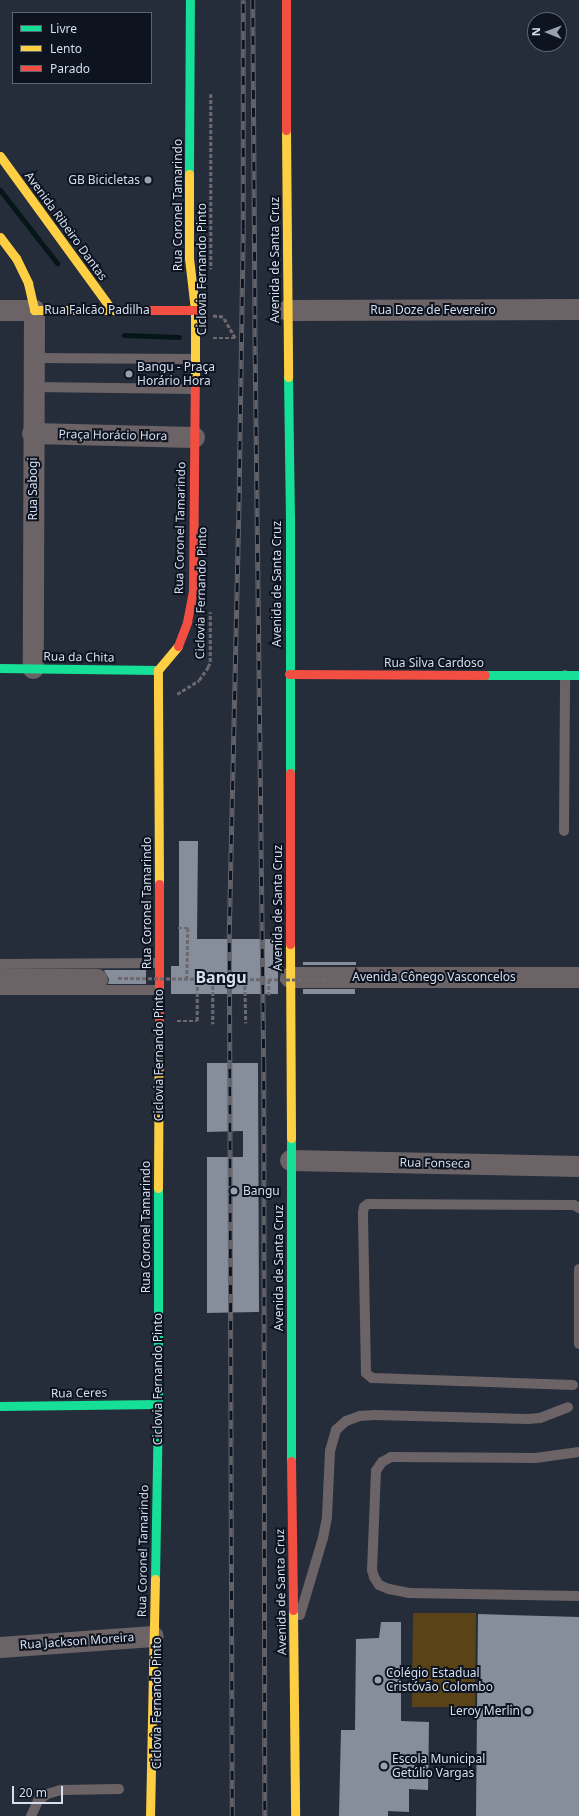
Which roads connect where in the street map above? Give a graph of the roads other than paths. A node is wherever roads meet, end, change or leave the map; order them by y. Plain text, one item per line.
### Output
1 (190, 0) edge
2 (286, 0) edge
3 (0, 156) edge
4 (0, 237) edge
5 (579, 309) edge
6 (0, 310) edge
7 (34, 310) junction
8 (112, 310) junction
9 (287, 310) junction
10 (195, 314) junction
11 (33, 358) junction
12 (194, 359) junction
13 (33, 387) junction
14 (194, 388) junction
15 (32, 434) junction
16 (194, 436) junction
17 (0, 668) edge
18 (33, 668) junction
19 (158, 670) junction
20 (289, 674) junction
21 (565, 675) junction
22 (579, 675) edge
23 (564, 831) dead end
24 (159, 963) junction
25 (0, 964) edge
26 (290, 977) junction
27 (579, 977) edge
28 (108, 978) road end
29 (0, 979) edge
30 (0, 990) edge
31 (159, 990) junction
32 (290, 1160) junction
33 (579, 1166) edge
34 (579, 1208) edge
35 (579, 1269) edge
36 (579, 1344) edge
37 (573, 1385) dead end
38 (158, 1404) junction
39 (0, 1406) edge
40 (568, 1407) dead end
41 (579, 1452) edge
42 (579, 1596) edge
43 (153, 1636) junction
44 (293, 1638) junction
45 (0, 1647) edge
46 (119, 1789) dead end
47 (31, 1816) edge
48 (150, 1816) edge
49 (295, 1816) edge

1 - 10 main road, Rua Coronel Tamarindo
2 - 9 main road, Avenida de Santa Cruz
3 - 8 main road, Avenida Ribeiro Dantas
4 - 7 main road
5 - 9 street, Rua Doze de Fevereiro
6 - 7 street, Rua Falcão Padilha
7 - 8 main road, Rua Falcão Padilha
7 - 11 street, Rua Sabogi
8 - 10 main road, Rua Falcão Padilha
9 - 20 main road, Avenida de Santa Cruz
10 - 12 main road, Rua Coronel Tamarindo
11 - 12 lane
11 - 13 street, Rua Sabogi
12 - 14 main road, Rua Coronel Tamarindo
13 - 14 lane
13 - 15 street, Rua Sabogi
14 - 16 main road, Rua Coronel Tamarindo
15 - 16 street, Praça Horácio Hora
15 - 18 street, Rua Sabogi
16 - 19 main road, Rua Coronel Tamarindo
17 - 18 main road, Rua da Chita
18 - 19 main road, Rua da Chita
19 - 24 main road, Rua Coronel Tamarindo
20 - 21 main road, Rua Silva Cardoso
20 - 26 main road, Avenida de Santa Cruz
21 - 22 main road, Rua Silva Cardoso
21 - 23 lane
24 - 25 lane
24 - 31 main road, Rua Coronel Tamarindo
26 - 27 street, Avenida Cônego Vasconcelos
26 - 32 main road, Avenida de Santa Cruz
28 - 29 street
30 - 31 lane
31 - 38 main road, Rua Coronel Tamarindo
32 - 33 street, Rua Fonseca
32 - 44 main road, Avenida de Santa Cruz
34 - 37 lane
35 - 36 lane
38 - 39 main road, Rua Ceres
38 - 43 main road, Rua Coronel Tamarindo
40 - 44 lane
41 - 42 lane
43 - 45 street, Rua Jackson Moreira
43 - 48 main road, Rua Coronel Tamarindo
44 - 49 main road, Avenida de Santa Cruz
46 - 47 lane

